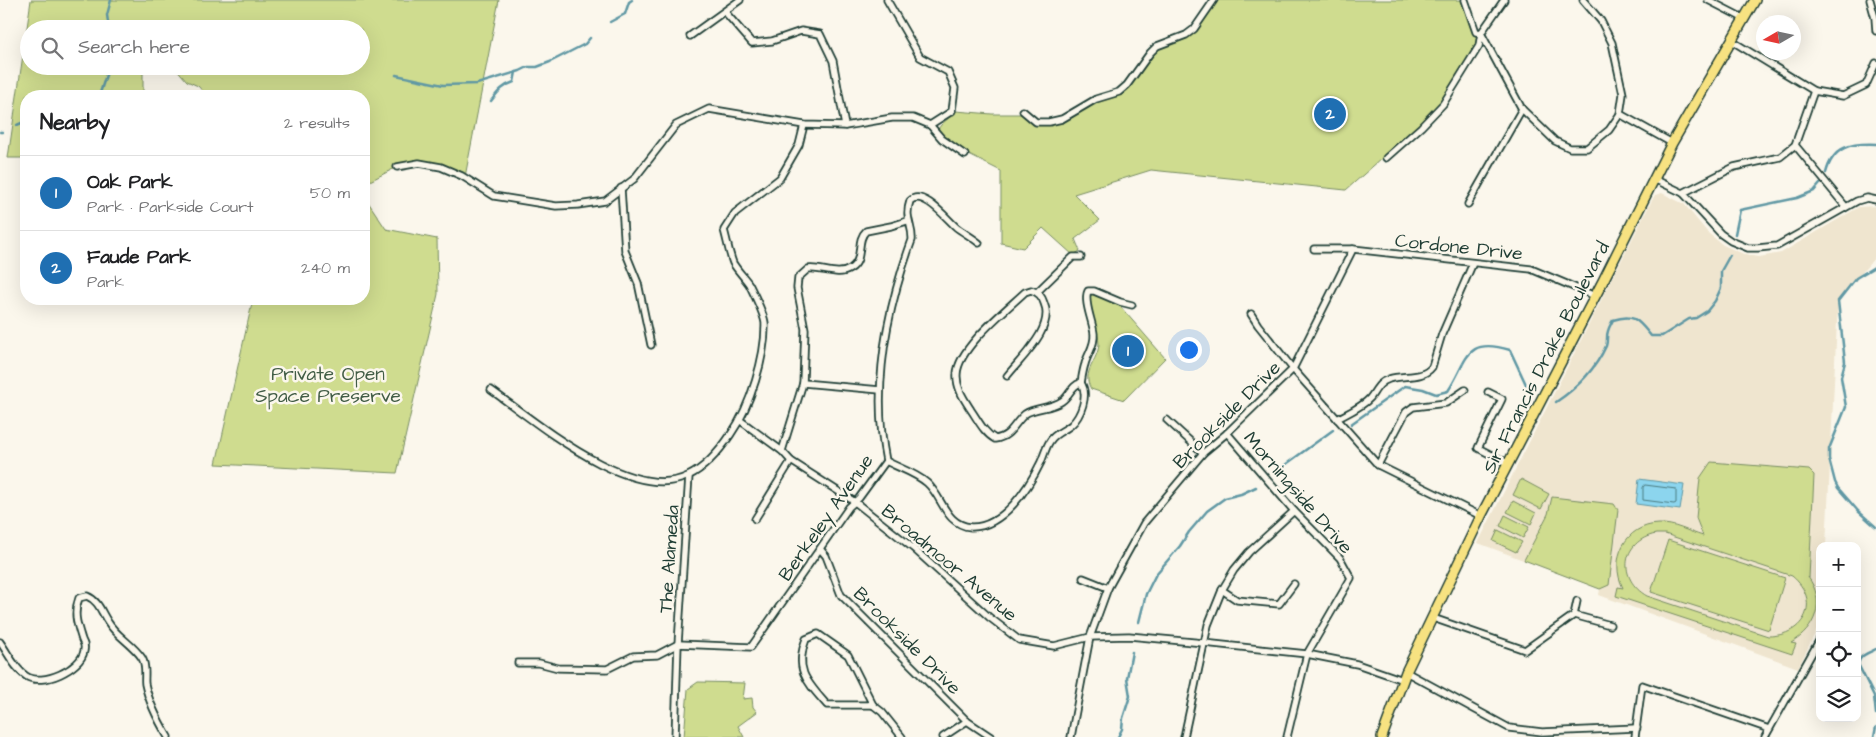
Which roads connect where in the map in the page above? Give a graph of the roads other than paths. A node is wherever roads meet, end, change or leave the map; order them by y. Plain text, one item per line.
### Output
1 (740, 0) edge
2 (887, 0) edge
3 (1214, 0) edge
4 (1465, 0) edge
5 (1504, 0) edge
6 (1582, 0) edge
7 (1708, 0) edge
8 (1755, 0) edge
9 (1870, 0) edge
10 (725, 12) junction
11 (1745, 19) junction
12 (1876, 31) edge
13 (1481, 33) junction
14 (690, 36) dead end
15 (1732, 41) junction
16 (1876, 63) edge
17 (1814, 92) junction
18 (1522, 109) junction
19 (1023, 111) dead end
20 (1620, 114) junction
21 (804, 125) junction
22 (930, 125) junction
23 (845, 126) junction
24 (1672, 143) junction
25 (1796, 145) junction
26 (965, 155) dead end
27 (1386, 158) dead end
28 (397, 168) dead end
29 (1654, 179) junction
30 (622, 188) junction
31 (1683, 193) junction
32 (1876, 200) edge
33 (1468, 204) dead end
34 (1846, 207) junction
35 (908, 221) junction
36 (979, 242) dead end
37 (1314, 249) dead end
38 (1354, 249) junction
39 (1081, 257) dead end
40 (1473, 263) junction
41 (1037, 292) junction
42 (1595, 296) junction
43 (1132, 305) dead end
44 (1251, 314) dead end
45 (651, 345) dead end
46 (1293, 370) junction
47 (1007, 376) dead end
48 (803, 383) junction
49 (1081, 384) junction
50 (491, 390) dead end
51 (880, 390) junction
52 (1465, 390) dead end
53 (1488, 392) dead end
54 (1337, 419) junction
55 (1167, 420) dead end
56 (740, 421) junction
57 (1227, 434) junction
58 (782, 451) junction
59 (1202, 453) junction
60 (791, 461) junction
61 (886, 461) junction
62 (1509, 464) junction
63 (1378, 465) junction
64 (688, 476) junction
65 (854, 502) junction
66 (1294, 511) junction
67 (1481, 516) junction
68 (755, 519) dead end
69 (821, 550) junction
70 (1083, 578) dead end
71 (1294, 584) dead end
72 (1108, 588) junction
73 (1222, 590) junction
74 (1577, 601) dead end
75 (1574, 615) junction
76 (1433, 618) junction
77 (1610, 625) dead end
78 (1090, 637) junction
79 (0, 642) edge
80 (1204, 643) junction
81 (678, 644) junction
82 (1816, 646) edge
83 (1307, 654) junction
84 (518, 663) dead end
85 (1404, 676) junction
86 (873, 705) junction
87 (967, 721) junction
88 (1637, 728) junction
89 (1769, 729) junction
90 (1543, 734) edge
91 (168, 737) edge
92 (674, 737) edge
93 (902, 737) edge
94 (943, 737) edge
95 (991, 737) edge
96 (1071, 737) edge
97 (1184, 737) edge
98 (1287, 737) edge
99 (1382, 737) edge
100 (1636, 737) edge
101 (1765, 737) edge

1 - 10 street
2 - 22 street
3 - 19 street
4 - 13 street
5 - 13 street
6 - 20 street
7 - 11 street
8 - 11 main road, Sir Francis Drake Boulevard
9 - 12 street
10 - 14 street
10 - 23 street
11 - 15 main road, Sir Francis Drake Boulevard
13 - 18 street
13 - 27 street
15 - 17 street
15 - 24 main road, Sir Francis Drake Boulevard
16 - 17 street
17 - 25 street
18 - 20 street
18 - 33 street
20 - 24 street
21 - 23 street
21 - 30 street
21 - 56 street
22 - 23 street
22 - 26 street
24 - 29 main road, Sir Francis Drake Boulevard
25 - 31 street
25 - 34 street
28 - 30 street
29 - 31 street
29 - 42 main road, Sir Francis Drake Boulevard
30 - 45 street
31 - 34 street
32 - 34 street
35 - 36 street, Berkeley Avenue
35 - 48 street
35 - 51 street, Berkeley Avenue
37 - 38 street, Cordone Drive
38 - 40 street, Cordone Drive
38 - 46 street, Brookside Drive
39 - 41 street
40 - 42 street, Cordone Drive
40 - 54 street
41 - 47 street
41 - 49 street
42 - 62 main road, Sir Francis Drake Boulevard
43 - 49 street
44 - 46 street
46 - 54 street
46 - 57 street, Brookside Drive
48 - 51 street
48 - 58 street
49 - 61 street
50 - 64 street
51 - 61 street, Berkeley Avenue
52 - 63 street
53 - 62 street
54 - 63 street
55 - 59 street
56 - 58 street, Broadmoor Avenue
56 - 64 street
57 - 59 street, Brookside Drive
57 - 66 street, Morningside Drive
58 - 60 street, Broadmoor Avenue
59 - 72 street, Brookside Drive
60 - 65 street, Broadmoor Avenue
60 - 68 street
61 - 65 street, Berkeley Avenue
62 - 67 main road, Sir Francis Drake Boulevard
63 - 67 street
64 - 81 street, The Alameda
65 - 69 street, Berkeley Avenue
65 - 78 street, Broadmoor Avenue
66 - 73 street
66 - 83 street, Morningside Drive
67 - 76 main road, Sir Francis Drake Boulevard
69 - 81 street, Berkeley Avenue
69 - 87 street, Brookside Drive
70 - 72 street
71 - 73 street
72 - 78 street, Brookside Drive
73 - 80 street
74 - 75 street
75 - 76 street
75 - 77 street
76 - 85 main road, Sir Francis Drake Boulevard
78 - 80 street, Broadmoor Avenue
78 - 96 street, Brookside Drive
79 - 91 street
80 - 83 street, Broadmoor Avenue
80 - 97 street
81 - 84 street
81 - 92 street, The Alameda
82 - 89 street
83 - 85 street, Broadmoor Avenue
83 - 98 street, Morningside Drive
85 - 90 street, Broadmoor Avenue
85 - 99 main road, Sir Francis Drake Boulevard
86 - 86 street
86 - 93 street
87 - 94 street
87 - 95 street, Brookside Drive
88 - 89 street
88 - 90 street, Broadmoor Avenue
88 - 100 street
89 - 101 street

